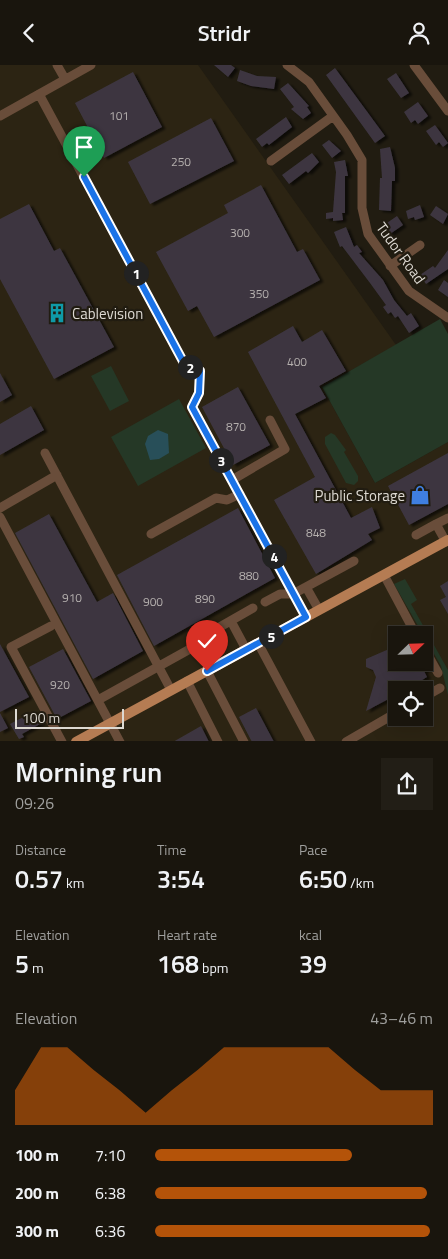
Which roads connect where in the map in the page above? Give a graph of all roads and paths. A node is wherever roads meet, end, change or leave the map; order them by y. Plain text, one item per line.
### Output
1 (57, 65) edge
2 (90, 65) edge
3 (287, 65) edge
4 (414, 65) edge
5 (65, 79) junction
6 (39, 94) junction
7 (448, 111) edge
8 (0, 116) edge
9 (333, 116) junction
10 (271, 161) dead end
11 (420, 245) dead end
12 (390, 266) junction
13 (448, 318) edge
14 (270, 420) dead end
15 (45, 453) dead end
16 (57, 475) junction
17 (232, 480) junction
18 (240, 494) junction
19 (0, 508) edge
20 (0, 517) edge
21 (448, 518) edge
22 (436, 524) junction
23 (151, 534) dead end
24 (416, 535) dead end
25 (447, 541) edge
26 (354, 561) dead end
27 (384, 575) junction
28 (306, 587) junction
29 (293, 594) junction
30 (265, 602) dead end
31 (253, 608) dead end
32 (319, 610) junction
33 (306, 617) junction
34 (231, 621) junction
35 (50, 626) dead end
36 (411, 626) edge
37 (258, 643) junction
38 (246, 649) junction
39 (433, 664) edge
40 (158, 667) junction
41 (207, 671) junction
42 (438, 673) dead end
43 (187, 681) junction
44 (440, 688) dead end
45 (171, 690) junction
46 (433, 692) edge
47 (98, 700) junction
48 (388, 717) edge
49 (110, 723) junction
50 (62, 741) edge
51 (76, 741) edge
52 (120, 741) edge
53 (218, 741) edge
54 (244, 741) edge
55 (311, 741) edge
56 (346, 741) edge

1 - 5 street
2 - 5 street
3 - 9 street, Tudor Road
4 - 7 street
5 - 6 street
6 - 8 street
6 - 17 street
9 - 10 street
9 - 12 street, Tudor Road
11 - 12 street
12 - 13 street, Tudor Road
14 - 17 street
15 - 16 street
16 - 19 street
16 - 40 street
17 - 18 street
18 - 23 street
18 - 29 street
20 - 47 street
21 - 22 street
22 - 24 street
22 - 25 street
25 - 27 main road
26 - 28 street
27 - 32 main road
27 - 36 street
28 - 29 street
28 - 32 street
29 - 30 street
29 - 33 street
31 - 34 street
32 - 33 main road
33 - 37 main road
34 - 38 street
34 - 40 street
35 - 50 street
37 - 38 main road
37 - 55 street
38 - 41 main road
39 - 42 street
40 - 45 street
40 - 47 street
41 - 43 main road
41 - 54 street
43 - 45 main road
43 - 53 street
44 - 46 street
45 - 49 main road
47 - 49 street
48 - 56 street
49 - 51 main road
49 - 52 street

